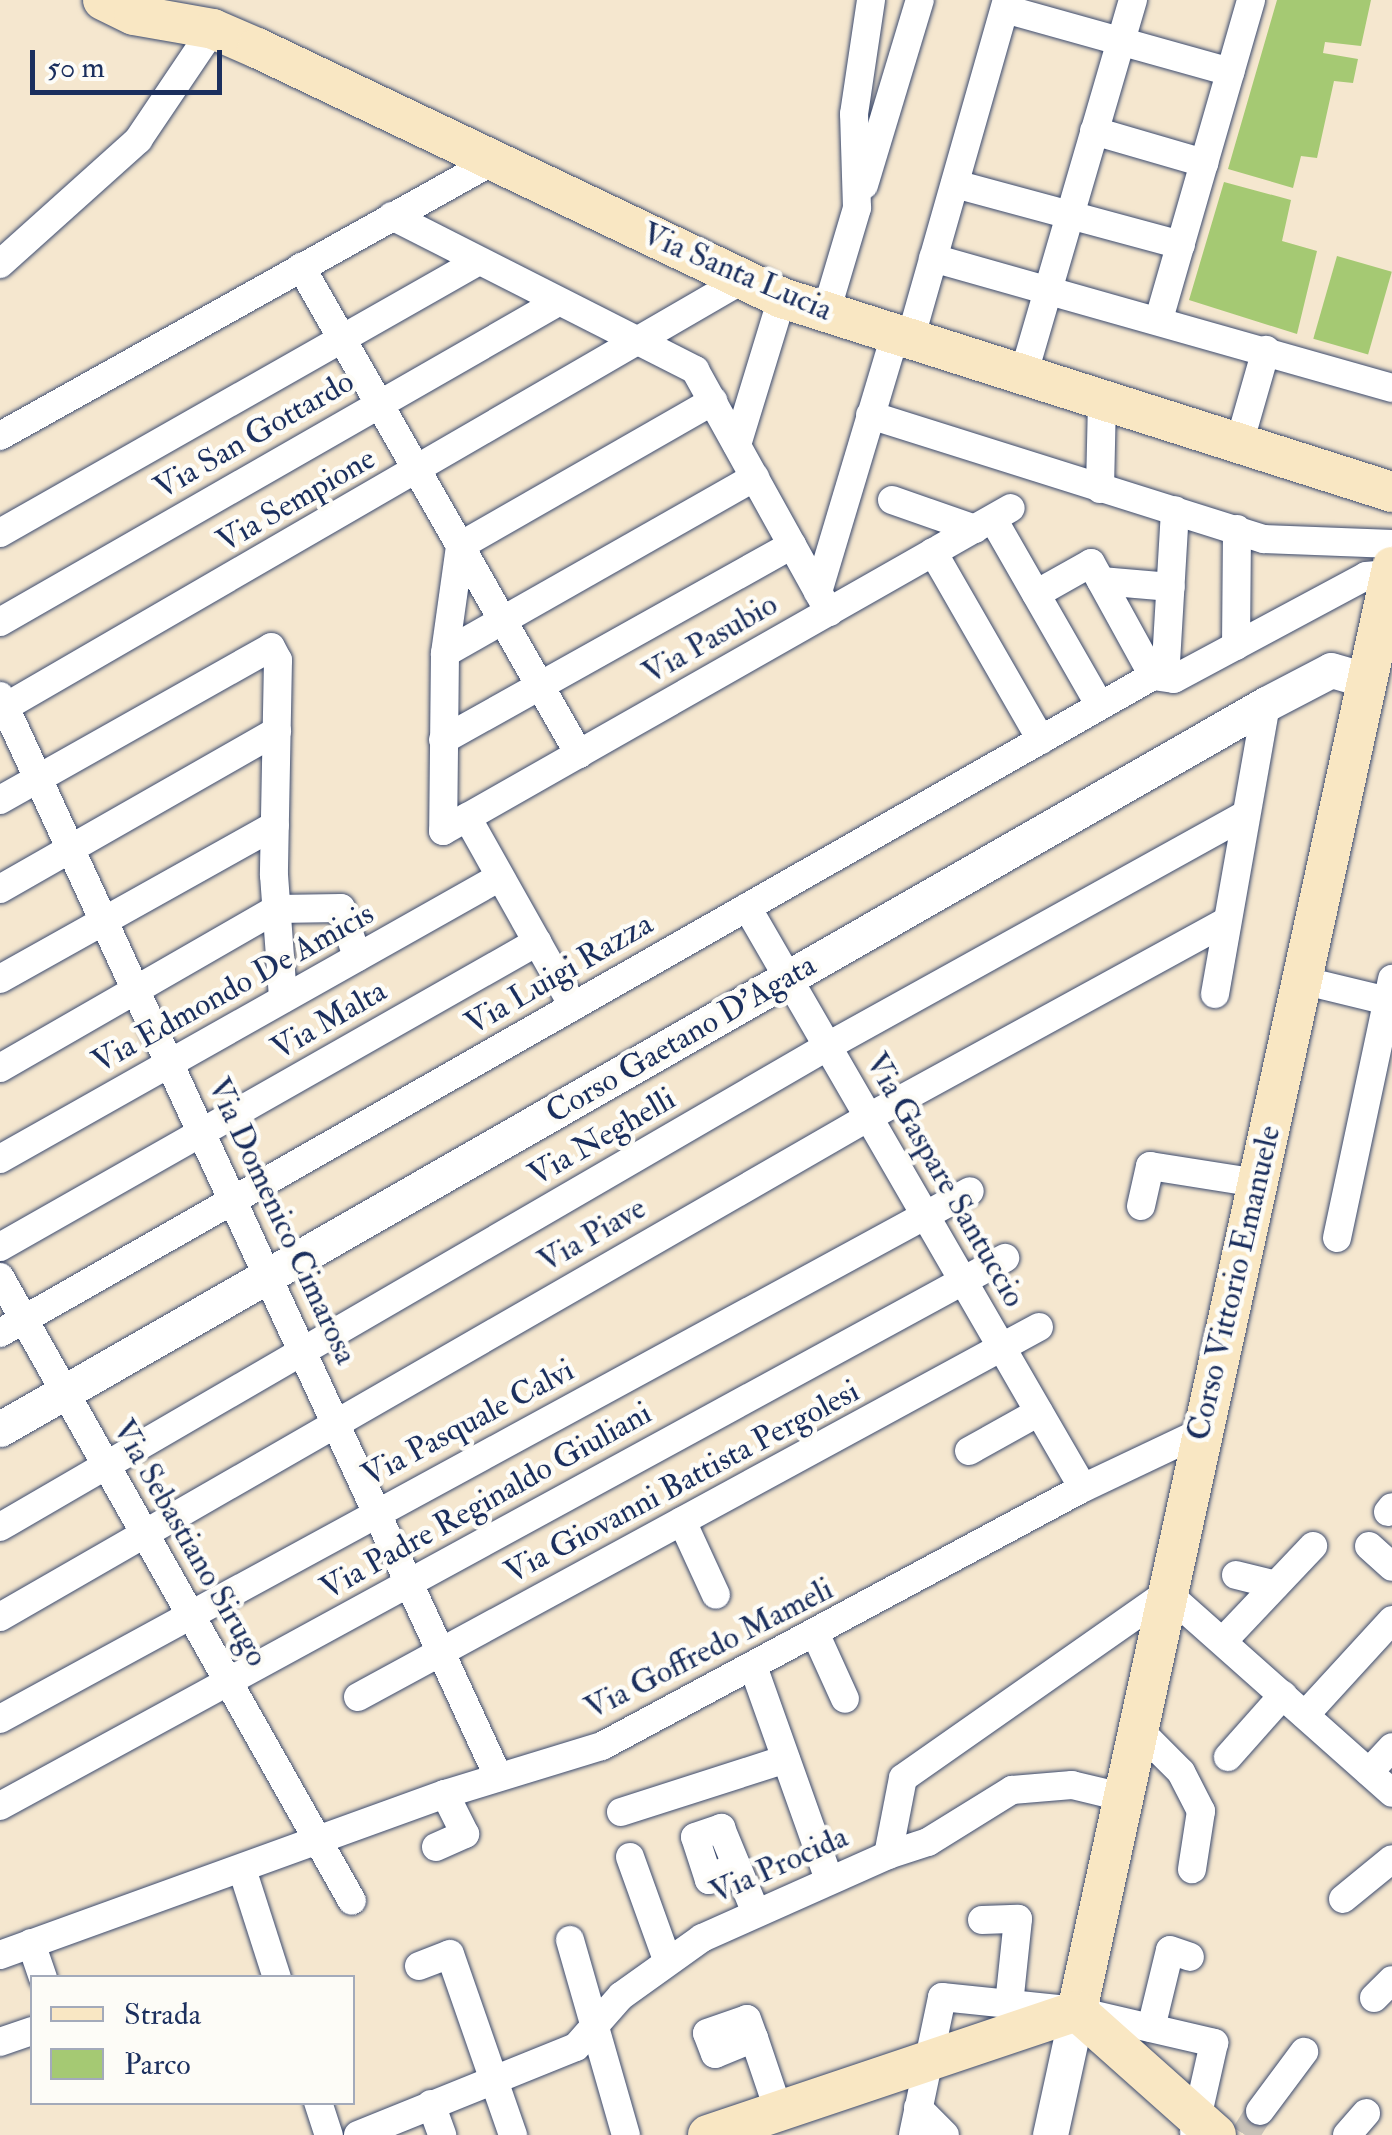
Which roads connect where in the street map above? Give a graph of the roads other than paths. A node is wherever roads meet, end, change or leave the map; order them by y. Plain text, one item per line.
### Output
1 (104, 0) edge
2 (171, 0) edge
3 (871, 0) edge
4 (920, 0) edge
5 (1132, 0) edge
6 (1251, 0) edge
7 (1006, 4) edge
8 (213, 29) junction
9 (1120, 41) junction
10 (1219, 69) junction
11 (1094, 131) junction
12 (1192, 160) junction
13 (492, 161) junction
14 (954, 184) junction
15 (857, 208) junction
16 (1070, 215) junction
17 (384, 220) junction
18 (1169, 242) junction
19 (933, 258) junction
20 (0, 264) edge
21 (470, 266) junction
22 (302, 267) junction
23 (742, 280) junction
24 (1048, 292) junction
25 (782, 298) junction
26 (551, 306) junction
27 (826, 312) junction
28 (1147, 317) junction
29 (342, 338) junction
30 (903, 338) junction
31 (634, 346) junction
32 (1263, 359) junction
33 (1023, 376) junction
34 (1392, 388) edge
35 (709, 395) junction
36 (1102, 402) junction
37 (379, 404) junction
38 (870, 416) junction
39 (0, 436) edge
40 (1239, 444) junction
41 (737, 445) junction
42 (417, 471) junction
43 (754, 477) junction
44 (1100, 489) junction
45 (1392, 492) edge
46 (892, 500) dead end
47 (1175, 510) junction
48 (993, 519) junction
49 (1237, 529) junction
50 (0, 532) edge
51 (792, 544) junction
52 (460, 546) junction
53 (934, 552) junction
54 (1392, 562) edge
55 (1101, 581) junction
56 (1171, 586) junction
57 (1036, 594) junction
58 (823, 602) junction
59 (502, 620) junction
60 (0, 622) edge
61 (1236, 646) junction
62 (444, 652) junction
63 (1153, 676) junction
64 (1367, 680) junction
65 (540, 686) junction
66 (1266, 704) junction
67 (2, 705) edge
68 (1100, 706) junction
69 (277, 731) junction
70 (443, 740) junction
71 (1040, 740) junction
72 (579, 754) junction
73 (40, 778) junction
74 (0, 800) edge
75 (1244, 815) junction
76 (275, 824) junction
77 (455, 824) junction
78 (72, 849) junction
79 (500, 876) junction
80 (0, 889) edge
81 (748, 907) junction
82 (274, 911) junction
83 (105, 920) junction
84 (1224, 923) junction
85 (537, 942) junction
86 (358, 957) junction
87 (788, 978) junction
88 (0, 979) edge
89 (1302, 980) junction
90 (137, 990) junction
91 (1216, 994) dead end
92 (1390, 994) edge
93 (283, 999) junction
94 (573, 1006) junction
95 (828, 1046) junction
96 (171, 1063) junction
97 (0, 1068) edge
98 (869, 1118) junction
99 (202, 1132) junction
100 (0, 1160) edge
101 (1257, 1184) junction
102 (970, 1191) dead end
103 (234, 1200) junction
104 (1141, 1206) dead end
105 (926, 1216) junction
106 (1336, 1238) dead end
107 (0, 1247) edge
108 (1006, 1258) dead end
109 (268, 1276) junction
110 (0, 1277) edge
111 (964, 1282) junction
112 (12, 1327) edge
113 (1039, 1328) dead end
114 (1002, 1348) junction
115 (304, 1353) junction
116 (65, 1392) junction
117 (1039, 1412) junction
118 (335, 1423) junction
119 (0, 1429) edge
120 (1201, 1432) junction
121 (969, 1452) dead end
122 (106, 1465) junction
123 (1083, 1488) junction
124 (377, 1512) junction
125 (682, 1522) junction
126 (0, 1527) edge
127 (145, 1534) junction
128 (1313, 1546) dead end
129 (1369, 1546) dead end
130 (1392, 1566) edge
131 (1236, 1576) dead end
132 (409, 1581) junction
133 (1276, 1585) junction
134 (1167, 1593) junction
135 (716, 1595) dead end
136 (191, 1616) junction
137 (0, 1618) edge
138 (1392, 1620) edge
139 (816, 1635) junction
140 (1222, 1641) junction
141 (441, 1652) junction
142 (754, 1669) junction
143 (230, 1683) junction
144 (1283, 1695) junction
145 (358, 1697) dead end
146 (845, 1699) dead end
147 (1305, 1715) junction
148 (0, 1719) edge
149 (1137, 1728) junction
150 (1392, 1747) edge
151 (1228, 1757) dead end
152 (786, 1759) junction
153 (1369, 1772) junction
154 (498, 1776) junction
155 (1392, 1792) edge
156 (445, 1794) junction
157 (1122, 1796) junction
158 (0, 1806) edge
159 (621, 1812) dead end
160 (695, 1837) dead end
161 (320, 1843) junction
162 (436, 1847) dead end
163 (888, 1855) junction
164 (630, 1856) dead end
165 (1392, 1859) edge
166 (1192, 1869) dead end
167 (243, 1872) junction
168 (829, 1880) junction
169 (1342, 1898) dead end
170 (352, 1901) dead end
171 (756, 1913) junction
172 (982, 1920) dead end
173 (570, 1940) dead end
174 (32, 1943) junction
175 (0, 1955) edge
176 (1190, 1957) dead end
177 (667, 1960) junction
178 (419, 1966) dead end
179 (42, 1975) edge
180 (276, 1975) edge
181 (1010, 1997) junction
182 (1077, 2004) junction
183 (597, 2019) junction
184 (1153, 2021) junction
185 (30, 2032) edge
186 (707, 2032) dead end
187 (0, 2042) edge
188 (1304, 2052) dead end
189 (919, 2065) junction
190 (492, 2078) junction
191 (431, 2104) junction
192 (319, 2105) edge
193 (1260, 2111) tunnel mouth
194 (778, 2112) junction
195 (1366, 2113) dead end
196 (916, 2122) edge
197 (1205, 2130) edge
198 (720, 2133) edge
199 (330, 2135) edge
200 (358, 2135) edge
201 (442, 2135) edge
202 (513, 2135) edge
203 (626, 2135) edge
204 (945, 2135) edge
205 (1050, 2135) edge
206 (1348, 2135) edge

1 - 8 main road, Via Santa Lucia
2 - 8 main road
3 - 15 street
4 - 15 street
5 - 9 street
6 - 10 street
7 - 9 street
7 - 14 street
8 - 13 main road, Via Santa Lucia
8 - 20 street
9 - 10 street
9 - 11 street
10 - 12 street
11 - 12 street
11 - 16 street
12 - 18 street
13 - 17 street
13 - 23 main road, Via Santa Lucia
14 - 16 street
14 - 19 street
15 - 27 street
16 - 18 street
16 - 24 street
17 - 21 street
17 - 22 street
18 - 28 street
19 - 24 street
19 - 30 street
21 - 26 street
21 - 29 street
22 - 29 street
22 - 39 street
23 - 25 main road, Via Santa Lucia
23 - 31 street, Via Sempione
24 - 28 street
24 - 33 street
25 - 27 main road, Via Santa Lucia
25 - 41 street
26 - 31 street
26 - 37 street, Via San Gottardo
27 - 30 main road, Via Santa Lucia
28 - 32 street
29 - 37 street
29 - 50 street
30 - 33 main road, Via Santa Lucia
30 - 38 street
31 - 35 street
31 - 42 street, Via Sempione
32 - 34 street
32 - 40 street
33 - 36 main road, Via Santa Lucia
35 - 41 street
35 - 52 street
36 - 40 main road, Via Santa Lucia
36 - 44 street
37 - 42 street
37 - 60 street, Via San Gottardo
38 - 44 street
38 - 58 street
40 - 45 main road, Via Santa Lucia
41 - 43 street
42 - 52 street
42 - 67 street, Via Sempione
43 - 51 street
43 - 59 street
44 - 47 street
46 - 48 street
47 - 49 street
47 - 56 street
48 - 53 street, Via Pasubio
48 - 57 street
49 - 54 street
49 - 61 street
51 - 58 street
51 - 65 street
52 - 59 street
52 - 62 street
53 - 58 street, Via Pasubio
53 - 71 street
54 - 61 street, Via Luigi Razza
54 - 64 main road, Corso Vittorio Emanuele
55 - 56 street
55 - 57 street
55 - 63 street
56 - 63 street
57 - 68 street
58 - 72 street, Via Pasubio
59 - 62 street
59 - 65 street
61 - 63 street, Via Luigi Razza
62 - 70 street
63 - 68 street, Via Luigi Razza
64 - 66 street, Corso Gaetano D'Agata
64 - 89 main road, Corso Vittorio Emanuele
65 - 70 street
65 - 72 street
66 - 75 street
66 - 87 street, Corso Gaetano D'Agata
67 - 73 street, Via Domenico Cimarosa
68 - 71 street, Via Luigi Razza
69 - 73 street
69 - 76 street
69 - 78 street
70 - 77 street
71 - 81 street, Via Luigi Razza
72 - 77 street, Via Pasubio
73 - 74 street
73 - 78 street, Via Domenico Cimarosa
75 - 84 street
75 - 95 street, Via Neghelli
76 - 82 street
76 - 83 street
77 - 79 street
78 - 80 street
78 - 83 street, Via Domenico Cimarosa
79 - 85 street
79 - 86 street, Via Edmondo De Amicis
81 - 87 street, Via Gaspare Santuccio
81 - 94 street, Via Luigi Razza
82 - 86 street
82 - 90 street
82 - 93 street
83 - 88 street
83 - 90 street, Via Domenico Cimarosa
84 - 91 street
84 - 98 street, Via Piave
85 - 94 street
85 - 99 street, Via Malta
86 - 93 street, Via Edmondo De Amicis
87 - 95 street, Via Gaspare Santuccio
87 - 109 street, Corso Gaetano D'Agata
89 - 92 street
89 - 101 main road, Corso Vittorio Emanuele
90 - 96 street, Via Domenico Cimarosa
90 - 97 street
92 - 106 street
93 - 96 street, Via Edmondo De Amicis
94 - 103 street, Via Luigi Razza
95 - 98 street, Via Gaspare Santuccio
95 - 115 street, Via Neghelli
96 - 99 street, Via Domenico Cimarosa
96 - 100 street, Via Edmondo De Amicis
98 - 105 street, Via Gaspare Santuccio
98 - 118 street, Via Piave
99 - 103 street, Via Domenico Cimarosa
99 - 107 street, Via Malta
101 - 104 street
101 - 120 main road, Corso Vittorio Emanuele
102 - 105 street, Via Pasquale Calvi
103 - 109 street, Via Domenico Cimarosa
103 - 112 street, Via Luigi Razza
105 - 111 street, Via Gaspare Santuccio
105 - 124 street, Via Pasquale Calvi
108 - 111 street, Via Padre Reginaldo Giuliani
109 - 115 street, Via Domenico Cimarosa
109 - 116 street, Corso Gaetano D'Agata
110 - 112 street, Via Sebastiano Sirugo
111 - 114 street, Via Gaspare Santuccio
111 - 132 street, Via Padre Reginaldo Giuliani
112 - 116 street, Via Sebastiano Sirugo
113 - 114 street, Via Giovanni Battista Pergolesi
114 - 117 street, Via Gaspare Santuccio
114 - 125 street, Via Giovanni Battista Pergolesi
115 - 118 street, Via Domenico Cimarosa
115 - 122 street, Via Neghelli
116 - 119 street, Corso Gaetano D'Agata
116 - 122 street, Via Sebastiano Sirugo
117 - 121 street
117 - 123 street, Via Gaspare Santuccio
118 - 124 street, Via Domenico Cimarosa
118 - 127 street, Via Piave
120 - 123 street, Via Goffredo Mameli
120 - 134 main road, Corso Vittorio Emanuele
122 - 126 street, Via Neghelli
122 - 127 street, Via Sebastiano Sirugo
123 - 139 street, Via Goffredo Mameli
124 - 132 street, Via Domenico Cimarosa
124 - 136 street, Via Pasquale Calvi
125 - 135 street
125 - 141 street, Via Giovanni Battista Pergolesi
127 - 136 street, Via Sebastiano Sirugo
127 - 137 street, Via Piave
128 - 133 street
129 - 130 street
131 - 133 street
132 - 141 street, Via Domenico Cimarosa
132 - 143 street, Via Padre Reginaldo Giuliani
133 - 140 street
134 - 140 street
134 - 149 main road, Corso Vittorio Emanuele
134 - 163 street, Via Procida
136 - 143 street, Via Sebastiano Sirugo
136 - 148 street, Via Pasquale Calvi
138 - 147 street
139 - 142 street, Via Goffredo Mameli
139 - 146 street
140 - 144 street
141 - 145 street, Via Giovanni Battista Pergolesi
141 - 154 street, Via Domenico Cimarosa
142 - 152 street
142 - 154 street, Via Goffredo Mameli
143 - 158 street, Via Padre Reginaldo Giuliani
143 - 161 street, Via Sebastiano Sirugo
144 - 147 street
144 - 151 street
147 - 153 street
149 - 157 main road, Corso Vittorio Emanuele
149 - 166 street
150 - 153 street
152 - 159 street
152 - 168 street
153 - 155 street
154 - 156 street, Via Goffredo Mameli
156 - 161 street, Via Goffredo Mameli
156 - 162 street
157 - 163 street
157 - 182 main road, Corso Vittorio Emanuele
160 - 171 street
161 - 167 street, Via Goffredo Mameli
161 - 170 street, Via Sebastiano Sirugo
163 - 168 street, Via Procida
164 - 177 street
165 - 169 street
167 - 174 street, Via Goffredo Mameli
167 - 180 street
168 - 171 street, Via Procida
171 - 177 street, Via Procida
172 - 181 street
173 - 183 street
174 - 175 street, Via Goffredo Mameli
174 - 179 street
176 - 184 street
177 - 183 street, Via Procida
178 - 190 street
181 - 182 street
181 - 189 street
182 - 184 street
182 - 189 main road
182 - 197 main road
182 - 205 street
183 - 190 street, Via Procida
183 - 203 street
184 - 197 street
185 - 187 street
186 - 194 street
188 - 193 street
189 - 194 main road
189 - 196 street
190 - 191 street, Via Procida
190 - 202 street
191 - 200 street, Via Procida
191 - 201 street
192 - 199 street
194 - 198 main road
195 - 206 street
196 - 204 street

